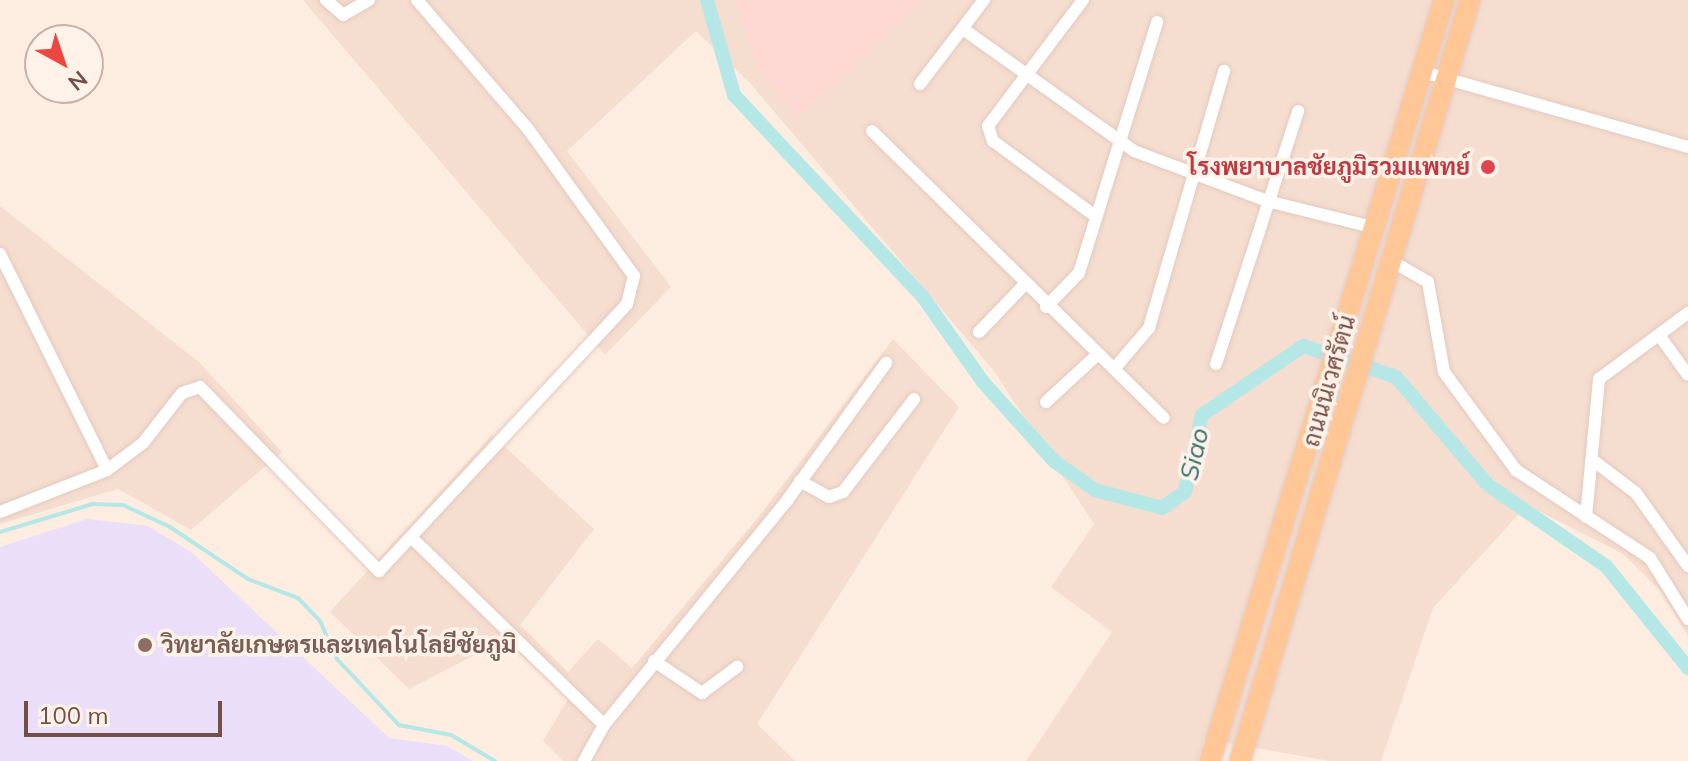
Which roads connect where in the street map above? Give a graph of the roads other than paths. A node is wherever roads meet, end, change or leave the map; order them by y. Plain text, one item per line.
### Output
1 (326, 0) edge
2 (369, 0) edge
3 (417, 0) edge
4 (984, 0) edge
5 (1083, 0) edge
6 (1444, 0) edge
7 (1470, 0) edge
8 (1157, 22) dead end
9 (963, 29) junction
10 (1224, 71) dead end
11 (1423, 72) junction
12 (1026, 73) junction
13 (1447, 78) junction
14 (920, 84) dead end
15 (1298, 111) dead end
16 (872, 131) dead end
17 (1119, 141) junction
18 (1688, 147) edge
19 (1190, 174) junction
20 (1267, 201) junction
21 (1095, 216) junction
22 (1376, 228) junction
23 (0, 254) edge
24 (1393, 262) junction
25 (1024, 285) junction
26 (1046, 307) junction
27 (1688, 313) edge
28 (979, 332) dead end
29 (1659, 335) junction
30 (1098, 354) junction
31 (886, 363) dead end
32 (1216, 364) dead end
33 (1114, 369) junction
34 (1688, 375) edge
35 (914, 399) dead end
36 (1046, 402) dead end
37 (1164, 418) dead end
38 (1594, 461) junction
39 (107, 470) junction
40 (800, 481) junction
41 (0, 512) edge
42 (1586, 517) junction
43 (412, 538) junction
44 (1688, 566) edge
45 (1688, 619) edge
46 (654, 661) junction
47 (737, 667) dead end
48 (604, 725) junction
49 (584, 761) edge
50 (1210, 761) edge
51 (1240, 761) edge

1 - 2 street
3 - 43 street
4 - 9 street
5 - 12 street
6 - 11 main road, ถนนนิเวศรัตน์
7 - 13 main road, ถนนนิเวศรัตน์
8 - 17 street
9 - 12 street
9 - 14 street
10 - 19 street
11 - 13 street
11 - 22 main road, ถนนนิเวศรัตน์
12 - 17 street
12 - 21 street
13 - 18 street
13 - 24 main road, ถนนนิเวศรัตน์
15 - 20 street
16 - 25 street
17 - 19 street
17 - 21 street
19 - 20 street
19 - 33 street
20 - 22 street
20 - 32 street
21 - 26 street
22 - 50 main road, ถนนนิเวศรัตน์
23 - 39 street
24 - 42 street
24 - 51 main road, ถนนนิเวศรัตน์
25 - 26 street
25 - 28 street
26 - 30 street
27 - 29 street
29 - 34 street
29 - 38 street
30 - 33 street
30 - 36 street
31 - 40 street
33 - 37 street
35 - 40 street
38 - 42 street
38 - 44 street
39 - 41 street
39 - 43 street
40 - 46 street
42 - 45 street
43 - 48 street
46 - 47 street
46 - 48 street
48 - 49 street

